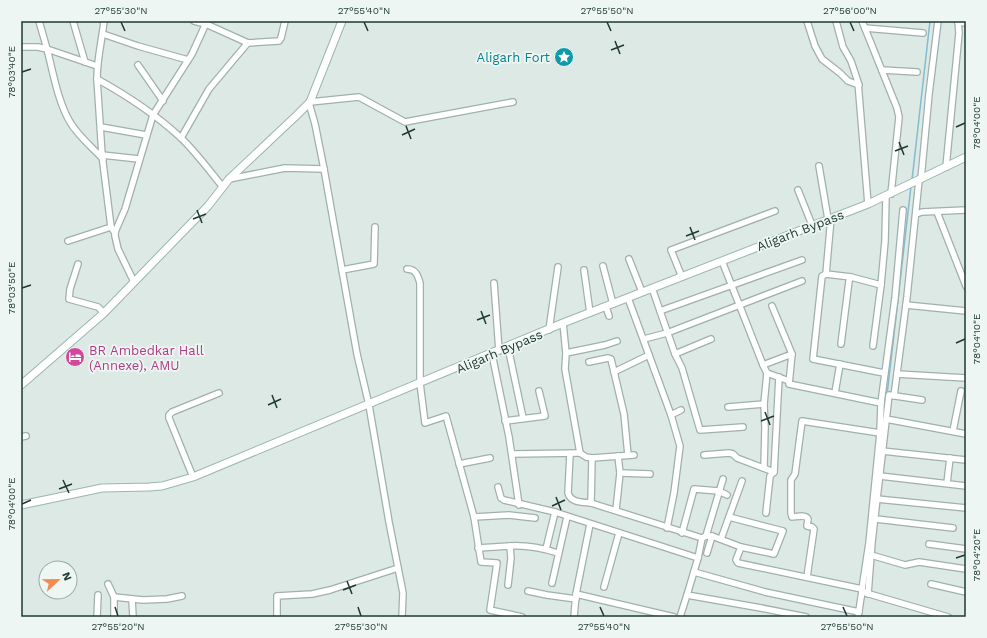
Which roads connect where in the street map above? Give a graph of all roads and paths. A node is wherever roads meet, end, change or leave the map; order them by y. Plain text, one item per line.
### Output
1 (39, 21) edge
2 (73, 21) edge
3 (104, 21) edge
4 (194, 21) edge
5 (342, 21) edge
6 (807, 21) edge
7 (836, 21) edge
8 (862, 21) edge
9 (938, 21) edge
10 (283, 22) edge
11 (958, 22) edge
12 (207, 23) edge
13 (966, 23) edge
14 (865, 28) junction
15 (923, 33) dead end
16 (103, 34) junction
17 (248, 43) junction
18 (21, 47) edge
19 (47, 49) junction
20 (188, 60) junction
21 (85, 62) junction
22 (138, 65) dead end
23 (97, 66) junction
24 (882, 70) junction
25 (917, 72) dead end
26 (97, 78) junction
27 (859, 85) junction
28 (163, 101) junction
29 (309, 102) junction
30 (513, 102) dead end
31 (153, 115) junction
32 (101, 127) junction
33 (146, 135) junction
34 (181, 138) junction
35 (103, 157) junction
36 (966, 157) edge
37 (139, 159) junction
38 (819, 166) dead end
39 (946, 167) junction
40 (324, 169) junction
41 (228, 179) junction
42 (919, 180) junction
43 (222, 186) junction
44 (798, 190) dead end
45 (889, 195) junction
46 (868, 204) junction
47 (903, 210) dead end
48 (966, 210) edge
49 (775, 211) dead end
50 (937, 212) junction
51 (916, 214) junction
52 (829, 218) junction
53 (812, 225) junction
54 (111, 227) junction
55 (375, 227) dead end
56 (115, 233) junction
57 (68, 241) dead end
58 (629, 259) dead end
59 (722, 260) junction
60 (802, 260) dead end
61 (78, 264) dead end
62 (603, 266) dead end
63 (558, 267) dead end
64 (407, 269) dead end
65 (342, 270) junction
66 (584, 270) dead end
67 (963, 270) edge
68 (826, 274) junction
69 (682, 276) junction
70 (851, 277) junction
71 (802, 281) dead end
72 (134, 282) junction
73 (494, 283) dead end
74 (881, 285) junction
75 (732, 286) junction
76 (966, 286) edge
77 (652, 288) junction
78 (642, 292) junction
79 (628, 298) junction
80 (609, 305) junction
81 (740, 305) junction
82 (906, 305) junction
83 (772, 306) dead end
84 (966, 311) edge
85 (660, 312) junction
86 (104, 313) junction
87 (590, 313) junction
88 (609, 316) dead end
89 (563, 323) junction
90 (549, 330) junction
91 (667, 333) junction
92 (644, 339) junction
93 (711, 339) dead end
94 (617, 340) dead end
95 (841, 344) dead end
96 (873, 346) dead end
97 (508, 347) junction
98 (495, 352) junction
99 (566, 353) junction
100 (675, 354) junction
101 (792, 354) junction
102 (649, 355) junction
103 (589, 362) dead end
104 (840, 364) junction
105 (763, 365) junction
106 (614, 372) junction
107 (767, 373) junction
108 (884, 373) junction
109 (897, 374) junction
110 (779, 377) junction
111 (966, 378) edge
112 (789, 381) junction
113 (420, 383) junction
114 (21, 385) edge
115 (539, 391) dead end
116 (961, 391) dead end
117 (219, 393) dead end
118 (835, 393) junction
119 (894, 396) junction
120 (922, 400) dead end
121 (881, 403) junction
122 (764, 404) junction
123 (369, 405) junction
124 (728, 407) dead end
125 (681, 410) dead end
126 (671, 415) junction
127 (523, 418) junction
128 (886, 419) junction
129 (505, 421) junction
130 (743, 426) dead end
131 (953, 431) junction
132 (880, 433) junction
133 (966, 434) edge
134 (882, 451) junction
135 (512, 454) junction
136 (570, 454) junction
137 (580, 454) junction
138 (704, 455) dead end
139 (618, 456) junction
140 (490, 458) dead end
141 (592, 458) junction
142 (950, 458) junction
143 (966, 460) edge
144 (459, 464) junction
145 (764, 468) junction
146 (774, 472) junction
147 (620, 473) junction
148 (650, 474) dead end
149 (880, 476) junction
150 (193, 477) junction
151 (723, 479) dead end
152 (742, 481) dead end
153 (947, 483) junction
154 (966, 486) edge
155 (498, 487) dead end
156 (719, 491) junction
157 (727, 495) dead end
158 (878, 499) junction
159 (591, 503) junction
160 (21, 505) edge
161 (520, 505) junction
162 (966, 508) edge
163 (616, 510) junction
164 (555, 512) junction
165 (766, 513) dead end
166 (474, 516) junction
167 (567, 517) junction
168 (729, 517) junction
169 (535, 518) dead end
170 (876, 519) junction
171 (590, 524) junction
172 (667, 528) junction
173 (953, 528) dead end
174 (619, 533) junction
175 (682, 533) junction
176 (707, 537) junction
177 (721, 539) junction
178 (929, 544) dead end
179 (510, 546) junction
180 (478, 548) junction
181 (741, 548) junction
182 (546, 549) junction
183 (966, 549) edge
184 (558, 553) junction
185 (707, 553) dead end
186 (871, 554) junction
187 (698, 558) junction
188 (398, 568) junction
189 (966, 569) edge
190 (694, 572) junction
191 (807, 577) junction
192 (552, 583) dead end
193 (108, 584) dead end
194 (930, 584) dead end
195 (508, 585) dead end
196 (604, 587) dead end
197 (528, 590) dead end
198 (864, 592) junction
199 (966, 592) edge
200 (98, 595) dead end
201 (687, 595) junction
202 (182, 596) dead end
203 (576, 596) junction
204 (114, 597) junction
205 (132, 599) junction
206 (499, 615) edge
207 (859, 615) edge
208 (97, 617) edge
209 (114, 617) edge
210 (133, 617) edge
211 (277, 617) edge
212 (402, 617) edge
213 (522, 617) edge
214 (574, 617) edge
215 (674, 617) edge
216 (680, 617) edge
217 (806, 617) edge
218 (948, 617) edge

1 - 19 street
2 - 21 street
3 - 16 street
4 - 12 street
5 - 29 main road
6 - 27 street
7 - 27 street
8 - 14 street
9 - 42 street
10 - 17 street
11 - 13 street
11 - 39 street
12 - 17 street
12 - 20 street
14 - 15 street
14 - 24 street
16 - 20 street
16 - 23 street
17 - 34 street
18 - 19 street
19 - 21 street
19 - 35 street
20 - 28 street
21 - 23 street
22 - 28 street
23 - 26 street
24 - 25 street
24 - 45 street
26 - 31 street
26 - 32 street
27 - 46 street
28 - 31 street
29 - 30 street
29 - 40 street
29 - 41 main road
31 - 33 street
31 - 34 street
32 - 33 street
32 - 35 street
33 - 37 street
34 - 43 street
35 - 37 street
35 - 54 street
36 - 39 main road, Aligarh Bypass
37 - 56 street
38 - 52 street
39 - 42 main road, Aligarh Bypass
40 - 41 street
40 - 65 street
41 - 43 main road
42 - 45 main road, Aligarh Bypass
42 - 51 street
43 - 72 main road
44 - 53 street
45 - 46 main road, Aligarh Bypass
45 - 74 street
46 - 52 main road, Aligarh Bypass
47 - 108 street
48 - 50 street
49 - 69 street
50 - 51 street
50 - 67 street
51 - 82 street
52 - 53 main road, Aligarh Bypass
52 - 68 street
53 - 59 main road, Aligarh Bypass
54 - 56 street
54 - 57 street
55 - 65 street
56 - 72 street
58 - 78 street
59 - 69 main road, Aligarh Bypass
59 - 75 street
60 - 75 street
61 - 86 street
62 - 80 street
63 - 90 street
64 - 113 street
65 - 123 street
66 - 87 street
67 - 76 street
68 - 70 street
68 - 104 street
69 - 77 main road, Aligarh Bypass
70 - 74 street
70 - 95 street
71 - 81 street
72 - 86 main road
73 - 98 street
74 - 96 street
75 - 81 street
75 - 85 street
77 - 78 main road, Aligarh Bypass
77 - 85 street
78 - 79 main road, Aligarh Bypass
79 - 80 main road, Aligarh Bypass
79 - 92 street
80 - 87 main road, Aligarh Bypass
80 - 88 street
81 - 91 street
81 - 105 street
82 - 84 street
82 - 109 street
83 - 101 street
85 - 91 street
86 - 114 main road
87 - 89 main road, Aligarh Bypass
89 - 90 main road, Aligarh Bypass
89 - 99 street
90 - 97 main road, Aligarh Bypass
91 - 92 street
91 - 100 street
92 - 102 street
93 - 100 street
94 - 99 street
97 - 98 main road, Aligarh Bypass
97 - 127 street
98 - 113 main road, Aligarh Bypass
98 - 129 street
99 - 137 street
100 - 130 street
101 - 105 street
101 - 112 street
102 - 106 street
102 - 126 street
103 - 106 street
104 - 108 street
104 - 118 street
105 - 107 street
106 - 139 street
107 - 110 street
107 - 122 street
108 - 121 street
109 - 111 street
109 - 119 street
110 - 112 street
110 - 146 street
112 - 118 street
113 - 123 main road, Aligarh Bypass
113 - 144 street
115 - 127 street
116 - 131 street
117 - 150 street
118 - 121 street
119 - 120 street
119 - 128 street
121 - 132 street
122 - 124 street
122 - 145 street
123 - 150 main road, Aligarh Bypass
123 - 188 street
125 - 126 street
126 - 172 street
127 - 129 street
128 - 131 street
128 - 134 street
129 - 135 street
131 - 133 street
132 - 191 street
132 - 198 street
134 - 142 street
134 - 149 street
135 - 136 street
135 - 161 street
136 - 137 street
136 - 159 street
137 - 141 street
138 - 145 street
139 - 141 street
139 - 147 street
140 - 144 street
141 - 159 street
142 - 143 street
142 - 153 street
144 - 166 street
145 - 146 street
146 - 165 street
147 - 148 street
147 - 163 street
149 - 153 street
149 - 158 street
150 - 160 main road, Aligarh Bypass
151 - 156 street
152 - 168 street
153 - 154 street
155 - 161 street
156 - 157 street
156 - 175 street
156 - 176 street
158 - 162 street
158 - 170 street
159 - 163 street
161 - 164 street
163 - 172 street
164 - 167 street
164 - 182 street
166 - 169 street
166 - 180 street
167 - 171 street
167 - 184 street
168 - 177 street
168 - 181 street
170 - 173 street
170 - 186 street
171 - 174 street
171 - 203 street
172 - 175 street
174 - 187 street
174 - 196 street
175 - 176 street
176 - 177 street
176 - 185 street
176 - 187 street
177 - 181 street
178 - 183 street
179 - 180 street
179 - 182 street
179 - 195 street
180 - 206 street
181 - 191 street
182 - 184 street
184 - 192 street
186 - 189 street
186 - 198 street
187 - 190 street
188 - 211 street
188 - 212 street
190 - 201 street
190 - 207 street
191 - 198 street
193 - 204 street
194 - 199 street
197 - 203 street
198 - 207 street
198 - 218 street
200 - 208 street
201 - 216 street
201 - 217 street
202 - 205 street
203 - 214 street
203 - 215 street
204 - 205 street
204 - 209 street
205 - 210 street
206 - 213 street

